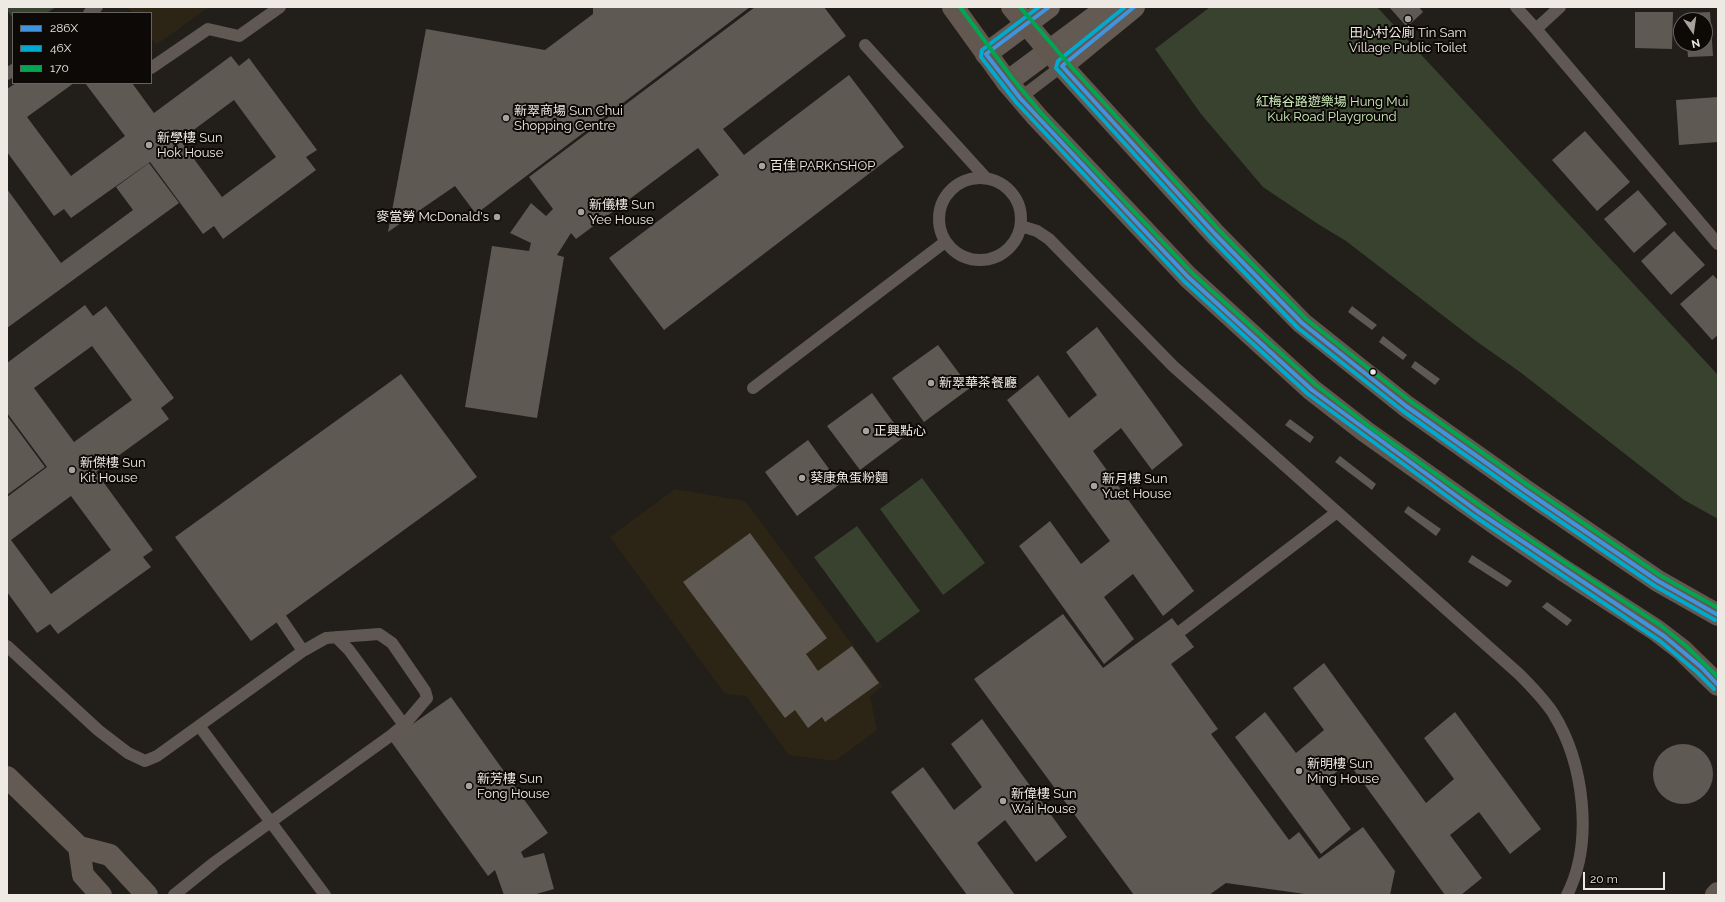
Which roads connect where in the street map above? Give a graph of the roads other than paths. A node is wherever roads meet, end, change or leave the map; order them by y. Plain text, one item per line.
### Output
1 (280, 7) edge
2 (953, 7) edge
3 (1012, 7) edge
4 (1049, 7) edge
5 (1108, 7) edge
6 (1134, 7) edge
7 (1516, 7) edge
8 (1560, 7) edge
9 (1027, 24) junction
10 (1536, 29) junction
11 (865, 45) dead end
12 (986, 54) junction
13 (1056, 58) junction
14 (152, 67) edge
15 (1013, 90) junction
16 (986, 178) junction
17 (1021, 226) junction
18 (945, 242) junction
19 (1718, 244) edge
20 (753, 388) dead end
21 (1337, 512) junction
22 (1718, 615) edge
23 (282, 620) dead end
24 (1182, 630) dead end
25 (336, 637) junction
26 (7, 646) edge
27 (303, 651) junction
28 (1718, 685) edge
29 (404, 725) junction
30 (200, 727) junction
31 (7, 777) edge
32 (270, 822) junction
33 (79, 847) junction
34 (101, 895) edge
35 (147, 895) edge
36 (174, 895) edge
37 (325, 895) edge
38 (1567, 895) edge

1 - 14 lane
2 - 12 main road
3 - 9 main road
4 - 9 main road
5 - 13 main road
6 - 13 main road
7 - 10 lane
8 - 10 lane
9 - 12 main road
9 - 13 main road
10 - 19 lane
11 - 16 lane
12 - 15 main road
13 - 15 main road
13 - 22 main road
15 - 28 main road
16 - 17 lane
16 - 18 lane
17 - 18 lane
17 - 21 lane
18 - 20 lane
21 - 24 lane
21 - 38 lane
23 - 27 lane
25 - 27 lane
25 - 29 lane
25 - 29 lane
26 - 30 lane
27 - 30 lane
29 - 32 lane
30 - 32 lane
31 - 33 main road
32 - 36 lane
32 - 37 lane
33 - 34 main road
33 - 35 main road

